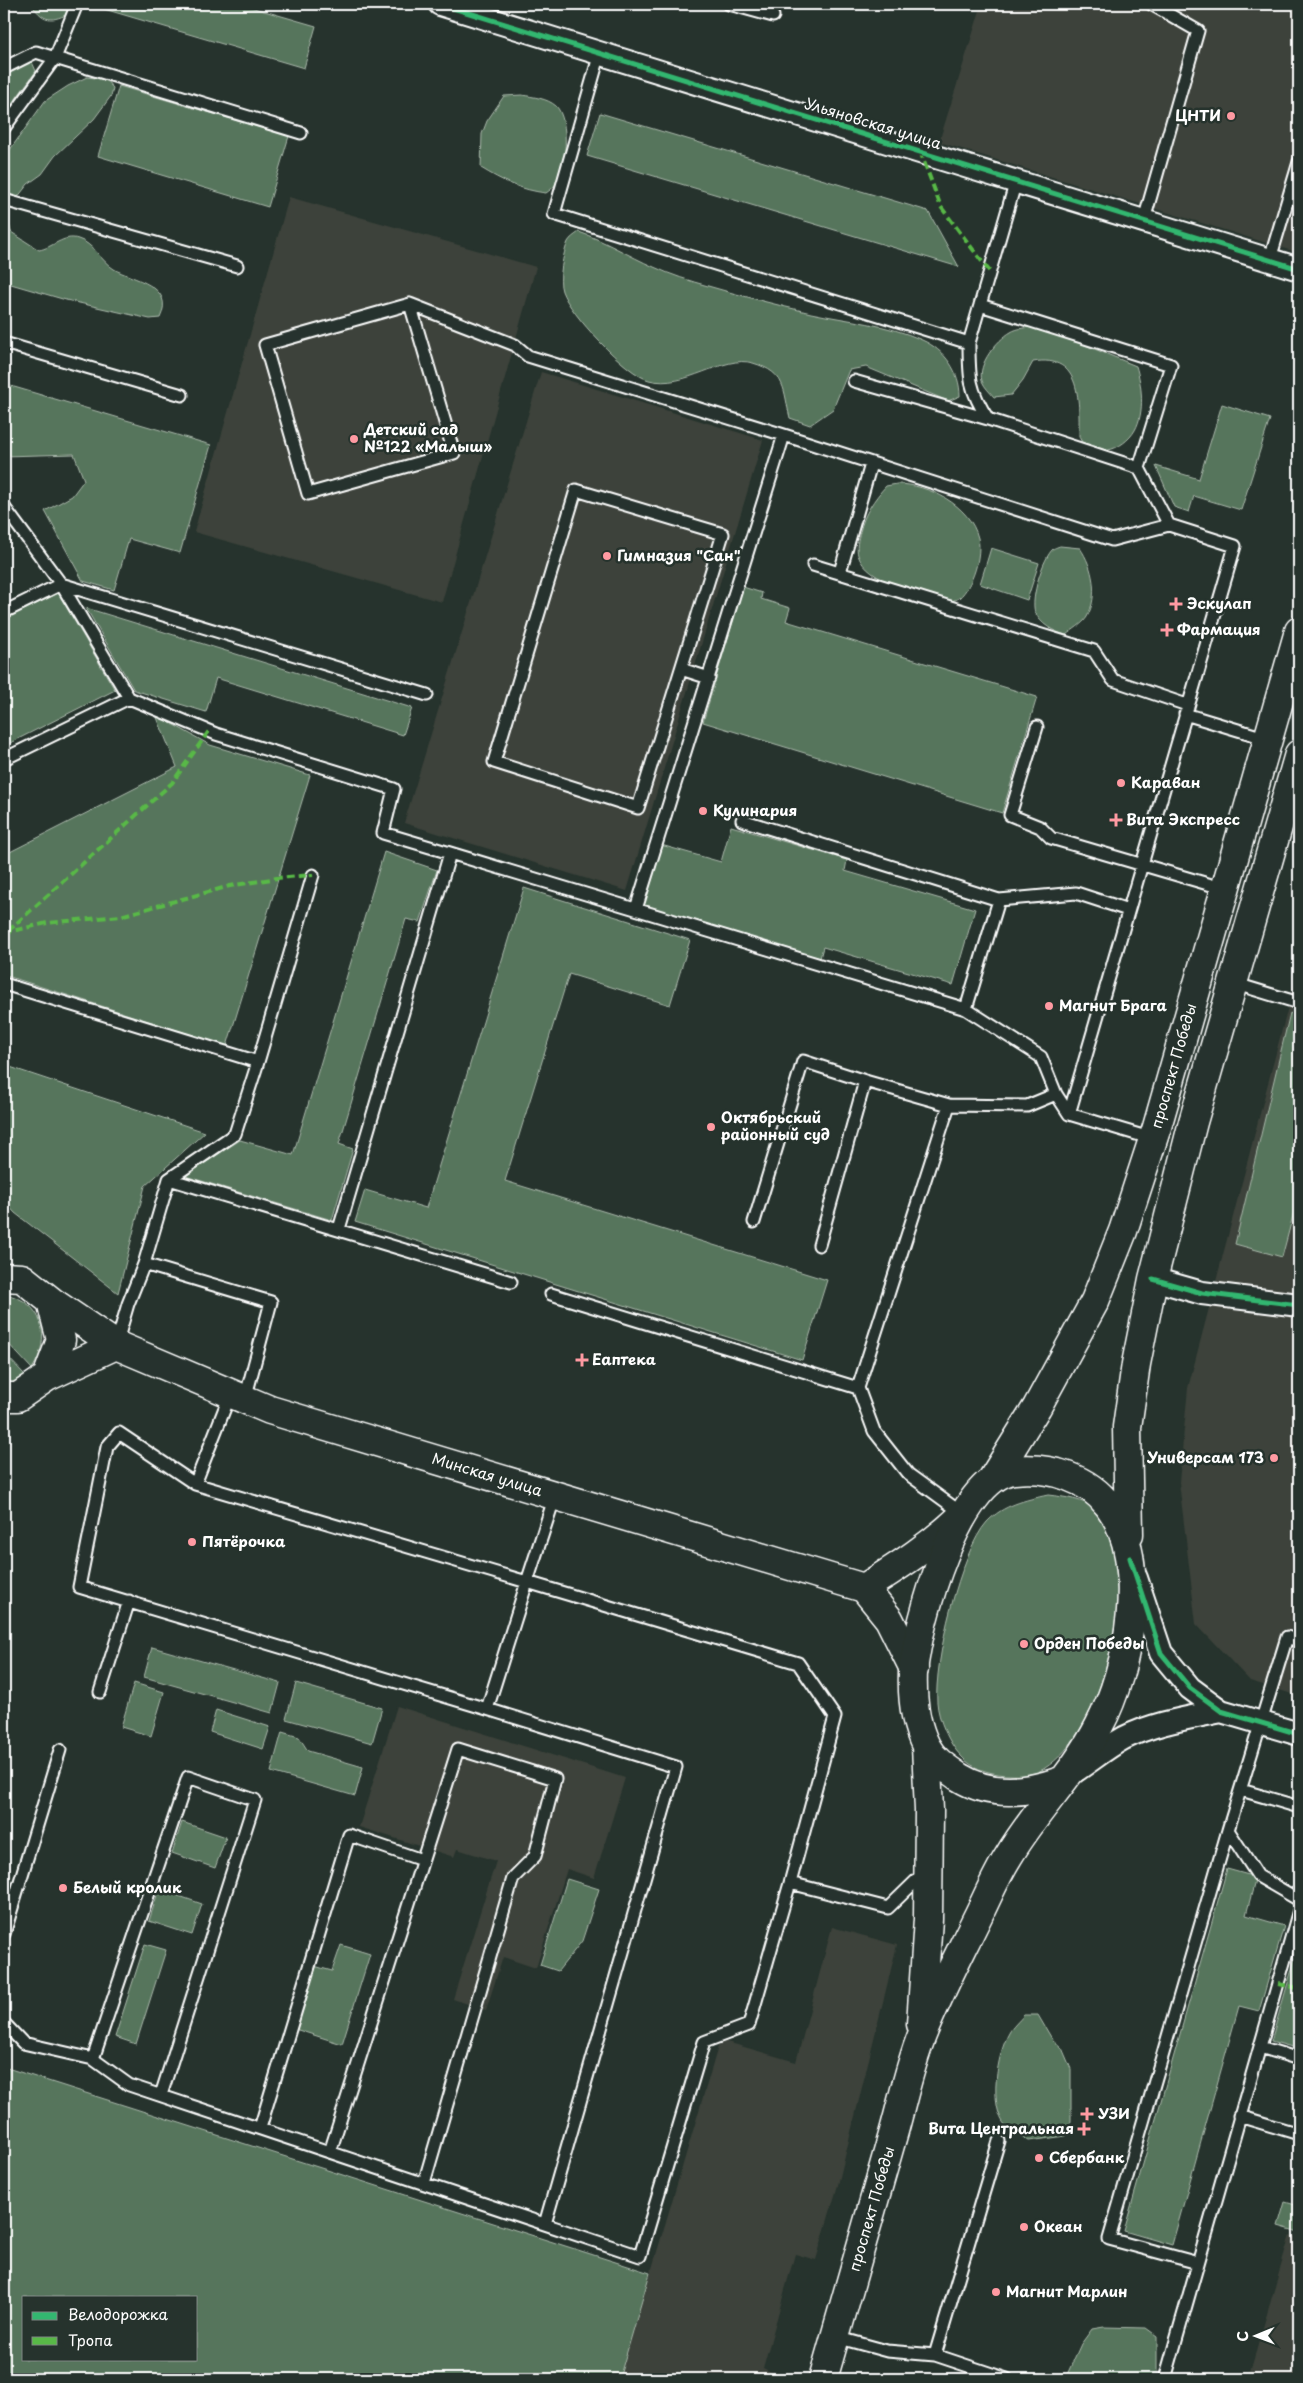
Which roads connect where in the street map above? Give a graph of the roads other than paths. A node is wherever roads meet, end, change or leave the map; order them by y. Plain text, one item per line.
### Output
1 (77, 4) edge
2 (440, 4) edge
3 (729, 4) edge
4 (1151, 4) edge
5 (773, 16) dead end
6 (600, 53) junction
7 (56, 58) junction
8 (4, 68) edge
9 (4, 128) edge
10 (301, 133) dead end
11 (1299, 162) edge
12 (1016, 181) junction
13 (4, 200) edge
14 (1144, 220) junction
15 (1270, 259) junction
16 (237, 266) dead end
17 (1299, 269) edge
18 (410, 304) junction
19 (980, 305) junction
20 (4, 343) edge
21 (969, 343) junction
22 (854, 381) dead end
23 (182, 395) dead end
24 (988, 420) junction
25 (784, 435) junction
26 (871, 464) junction
27 (1140, 468) junction
28 (4, 507) edge
29 (1169, 525) junction
30 (813, 564) dead end
31 (840, 572) junction
32 (60, 584) junction
33 (4, 612) edge
34 (1299, 631) edge
35 (681, 668) junction
36 (709, 678) junction
37 (428, 695) dead end
38 (129, 698) junction
39 (1186, 710) junction
40 (1037, 727) dead end
41 (1268, 739) junction
42 (1299, 754) edge
43 (4, 759) edge
44 (742, 820) dead end
45 (450, 853) junction
46 (1141, 865) junction
47 (313, 876) dead end
48 (1225, 889) junction
49 (1000, 900) junction
50 (636, 909) junction
51 (1128, 910) junction
52 (1233, 983) junction
53 (4, 984) edge
54 (1299, 1003) edge
55 (966, 1009) junction
56 (258, 1062) junction
57 (865, 1081) junction
58 (1056, 1094) junction
59 (949, 1105) junction
60 (1069, 1114) junction
61 (1153, 1139) junction
62 (169, 1179) junction
63 (754, 1222) dead end
64 (339, 1229) junction
65 (818, 1245) dead end
66 (144, 1264) junction
67 (10, 1271) edge
68 (1153, 1279) junction
69 (511, 1282) dead end
70 (551, 1294) dead end
71 (51, 1302) junction
72 (1299, 1305) edge
73 (116, 1345) junction
74 (47, 1377) junction
75 (858, 1388) junction
76 (237, 1398) junction
77 (8, 1399) edge
78 (993, 1478) junction
79 (195, 1484) junction
80 (555, 1496) junction
81 (964, 1514) junction
82 (1130, 1558) junction
83 (526, 1582) junction
84 (864, 1588) junction
85 (129, 1602) junction
86 (1299, 1641) edge
87 (914, 1669) junction
88 (100, 1692) dead end
89 (487, 1709) junction
90 (1221, 1711) junction
91 (1261, 1723) junction
92 (1299, 1734) edge
93 (926, 1746) junction
94 (60, 1750) dead end
95 (1061, 1781) junction
96 (1241, 1790) junction
97 (1299, 1807) edge
98 (1228, 1830) junction
99 (422, 1860) junction
100 (929, 1868) junction
101 (790, 1883) junction
102 (1299, 1900) edge
103 (1299, 1910) edge
104 (4, 1934) edge
105 (4, 2023) edge
106 (921, 2038) junction
107 (1260, 2047) junction
108 (94, 2059) junction
109 (1299, 2059) edge
110 (161, 2095) junction
111 (1239, 2116) junction
112 (260, 2128) junction
113 (1299, 2134) edge
114 (999, 2141) dead end
115 (330, 2152) junction
116 (424, 2183) junction
117 (545, 2224) junction
118 (1198, 2262) junction
119 (836, 2337) junction
120 (935, 2356) junction
121 (823, 2379) edge
122 (1007, 2379) edge
123 (1164, 2379) edge

1 - 7 lane
2 - 6 street, Ульяновская улица
3 - 5 lane
4 - 14 lane
6 - 12 street, Ульяновская улица
6 - 21 lane
7 - 8 lane
7 - 9 lane
7 - 10 lane
11 - 15 lane
12 - 14 street, Ульяновская улица
12 - 19 lane
13 - 16 lane
14 - 15 street, Ульяновская улица
15 - 17 street, Ульяновская улица
18 - 18 lane
18 - 25 lane
19 - 21 lane
19 - 27 lane
20 - 23 lane
21 - 24 lane
22 - 24 lane
24 - 27 lane
25 - 26 lane
25 - 36 lane
26 - 29 lane
26 - 31 lane
27 - 29 lane
28 - 32 lane
29 - 39 lane
30 - 31 lane
31 - 39 lane
32 - 33 lane
32 - 37 lane
32 - 38 lane
34 - 41 main road, проспект Победы
35 - 35 lane
35 - 36 lane
36 - 50 lane
38 - 43 lane
38 - 45 lane
39 - 41 lane
39 - 46 lane
40 - 46 lane
41 - 48 main road, проспект Победы
42 - 52 main road
44 - 49 lane
45 - 50 lane
45 - 64 lane
46 - 48 lane
46 - 51 lane
47 - 56 lane
48 - 61 main road, проспект Победы
49 - 51 lane
49 - 55 lane
50 - 55 lane
51 - 60 lane
52 - 54 lane
52 - 68 main road
53 - 56 lane
55 - 58 lane
56 - 62 lane
57 - 59 lane
57 - 63 lane
57 - 65 lane
58 - 59 lane
58 - 60 lane
59 - 75 lane
60 - 61 lane
61 - 78 main road, проспект Победы
62 - 64 lane
62 - 66 lane
64 - 69 lane
66 - 73 lane
66 - 76 lane
67 - 71 main road, Минская улица
68 - 72 street
68 - 82 main road
70 - 75 lane
71 - 73 main road, Минская улица
71 - 74 main road
73 - 74 main road
73 - 76 main road, Минская улица
74 - 77 main road
75 - 81 lane
76 - 79 lane
76 - 80 main road, Минская улица
78 - 81 main road
78 - 82 main road
79 - 83 lane
79 - 85 lane
80 - 83 lane
80 - 84 main road, Минская улица
81 - 84 main road
81 - 87 main road
82 - 90 street
82 - 95 main road, проспект Победы
83 - 89 lane
83 - 101 lane
84 - 87 main road
85 - 88 lane
85 - 89 lane
86 - 91 lane
87 - 93 main road
89 - 117 lane
90 - 91 street
90 - 95 street
91 - 92 street
91 - 96 lane
93 - 95 main road
93 - 100 main road, проспект Победы
94 - 104 lane
95 - 106 main road, проспект Победы
96 - 97 lane
96 - 98 lane
98 - 102 lane
98 - 118 lane
99 - 112 lane
99 - 115 lane
99 - 116 lane
100 - 101 lane
100 - 106 main road, проспект Победы
101 - 117 lane
103 - 107 lane
105 - 108 lane
106 - 119 main road, проспект Победы
107 - 109 lane
107 - 111 lane
108 - 110 lane
108 - 110 lane
110 - 112 lane
111 - 113 lane
111 - 118 lane
112 - 115 lane
114 - 120 lane
115 - 116 lane
116 - 117 lane
118 - 123 lane
119 - 120 lane
119 - 121 main road, проспект Победы
120 - 122 lane

